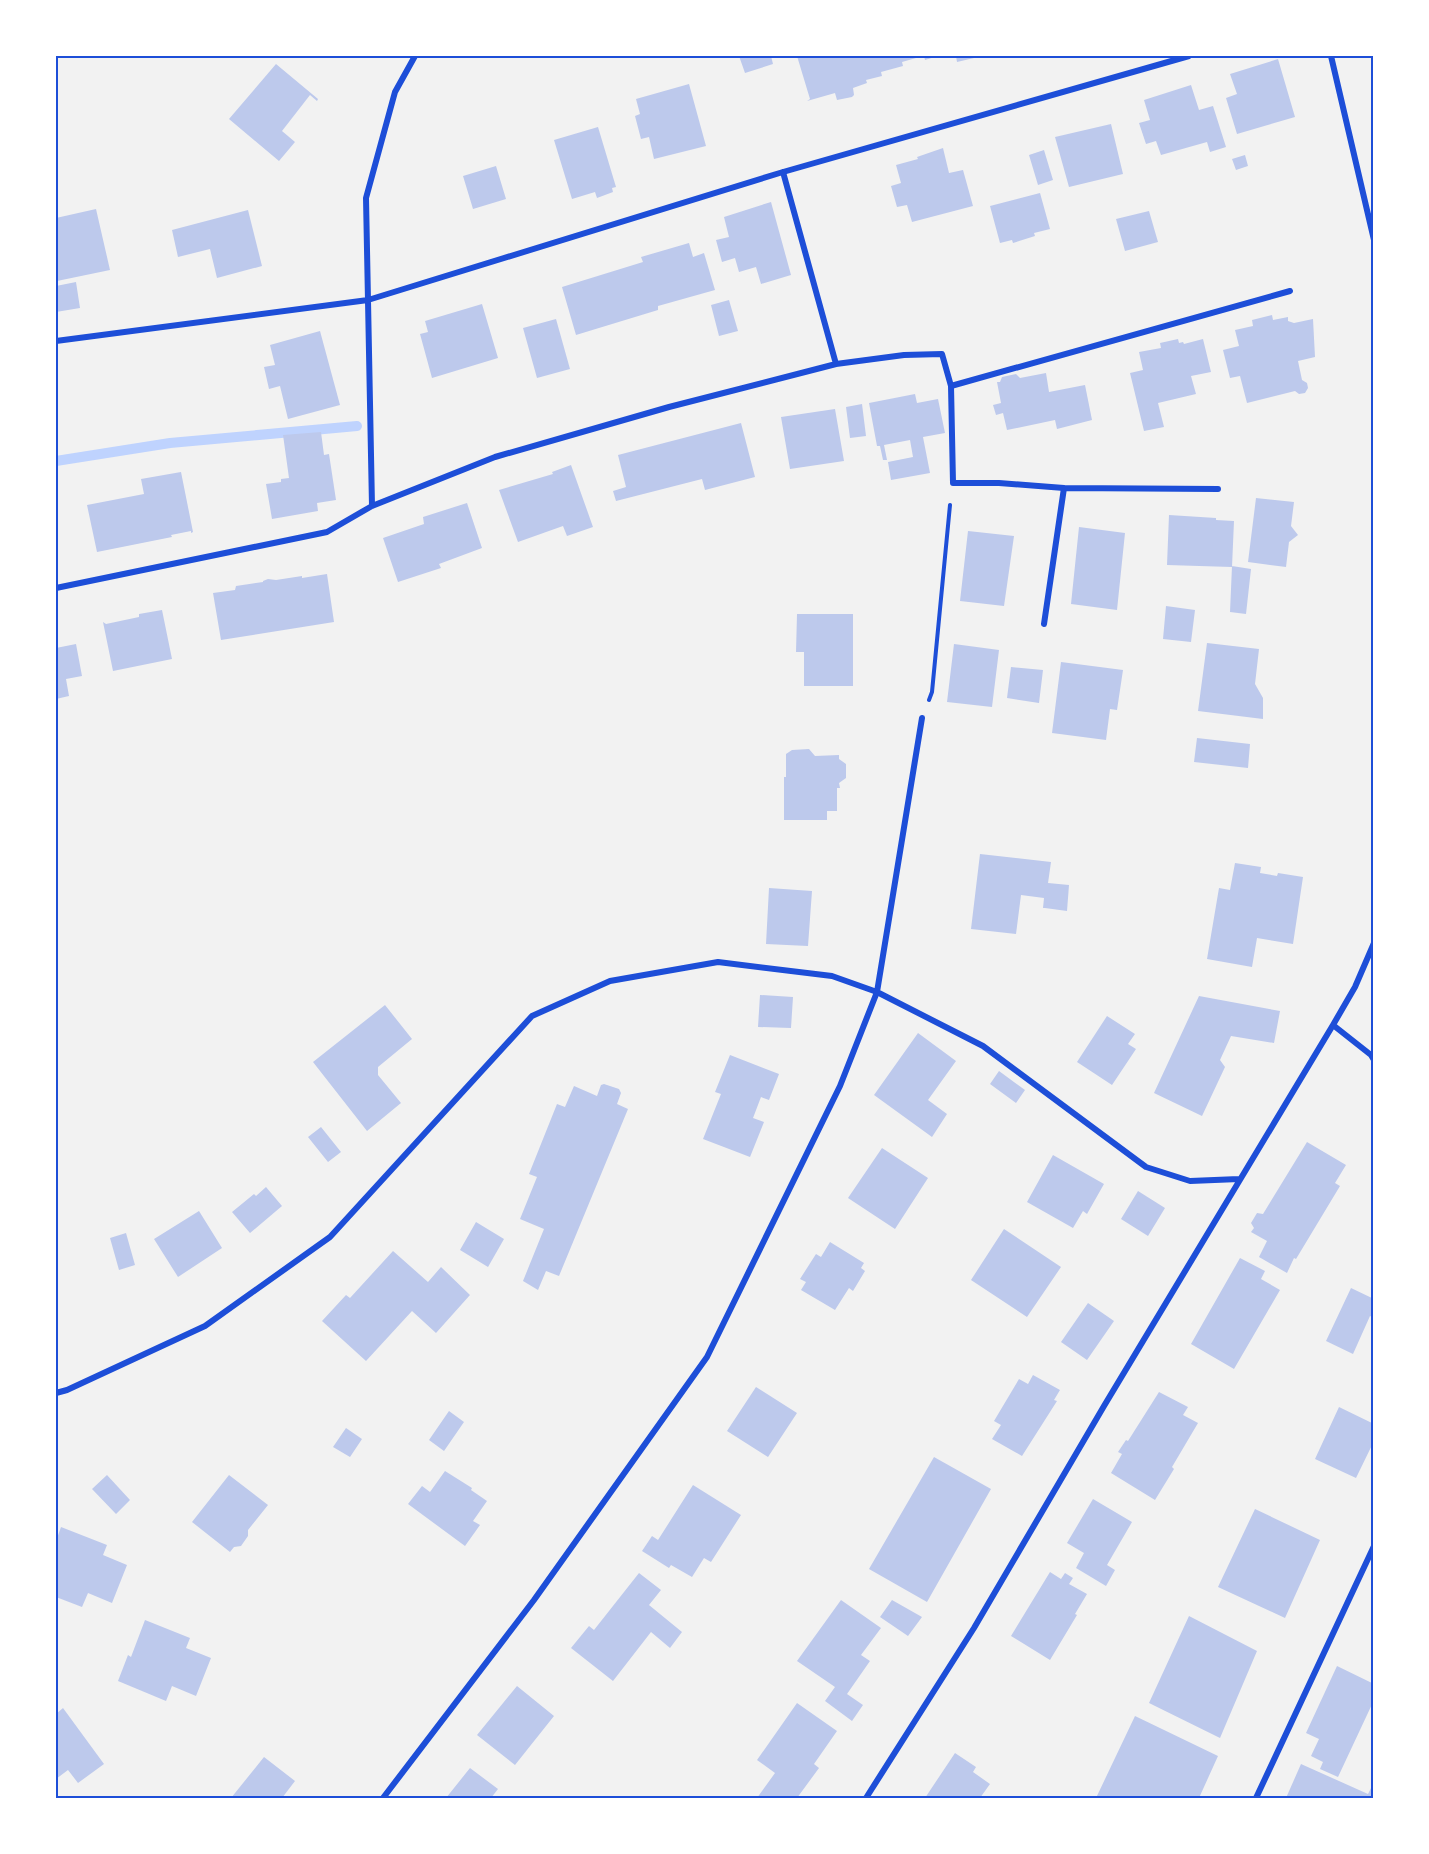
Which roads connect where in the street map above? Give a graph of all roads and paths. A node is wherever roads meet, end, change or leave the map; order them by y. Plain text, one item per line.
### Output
1 (415, 56) edge
2 (1189, 56) edge
3 (1331, 56) edge
4 (783, 172) junction
5 (1374, 240) edge
6 (1290, 291) dead end
7 (368, 300) junction
8 (56, 341) edge
9 (836, 364) junction
10 (951, 386) junction
11 (952, 483) junction
12 (1064, 488) junction
13 (1218, 489) dead end
14 (372, 506) junction
15 (56, 588) edge
16 (1044, 624) dead end
17 (922, 718) joint
18 (1374, 943) edge
19 (877, 992) junction
20 (1333, 1024) junction
21 (1374, 1060) edge
22 (1239, 1179) junction
23 (56, 1393) edge
24 (1374, 1546) edge
25 (383, 1798) edge
26 (866, 1798) edge
27 (1256, 1798) edge

1 - 7 street
2 - 4 street
3 - 5 street
4 - 7 street
4 - 9 street
6 - 10 street
7 - 8 street
7 - 14 street
9 - 10 street
9 - 14 street
10 - 11 street
11 - 12 street
11 - 17 path
12 - 13 street
12 - 16 street
14 - 15 street
17 - 19 street
18 - 20 street
19 - 22 street
19 - 23 street
19 - 25 street
20 - 21 street
20 - 22 street
22 - 26 street
24 - 27 street

